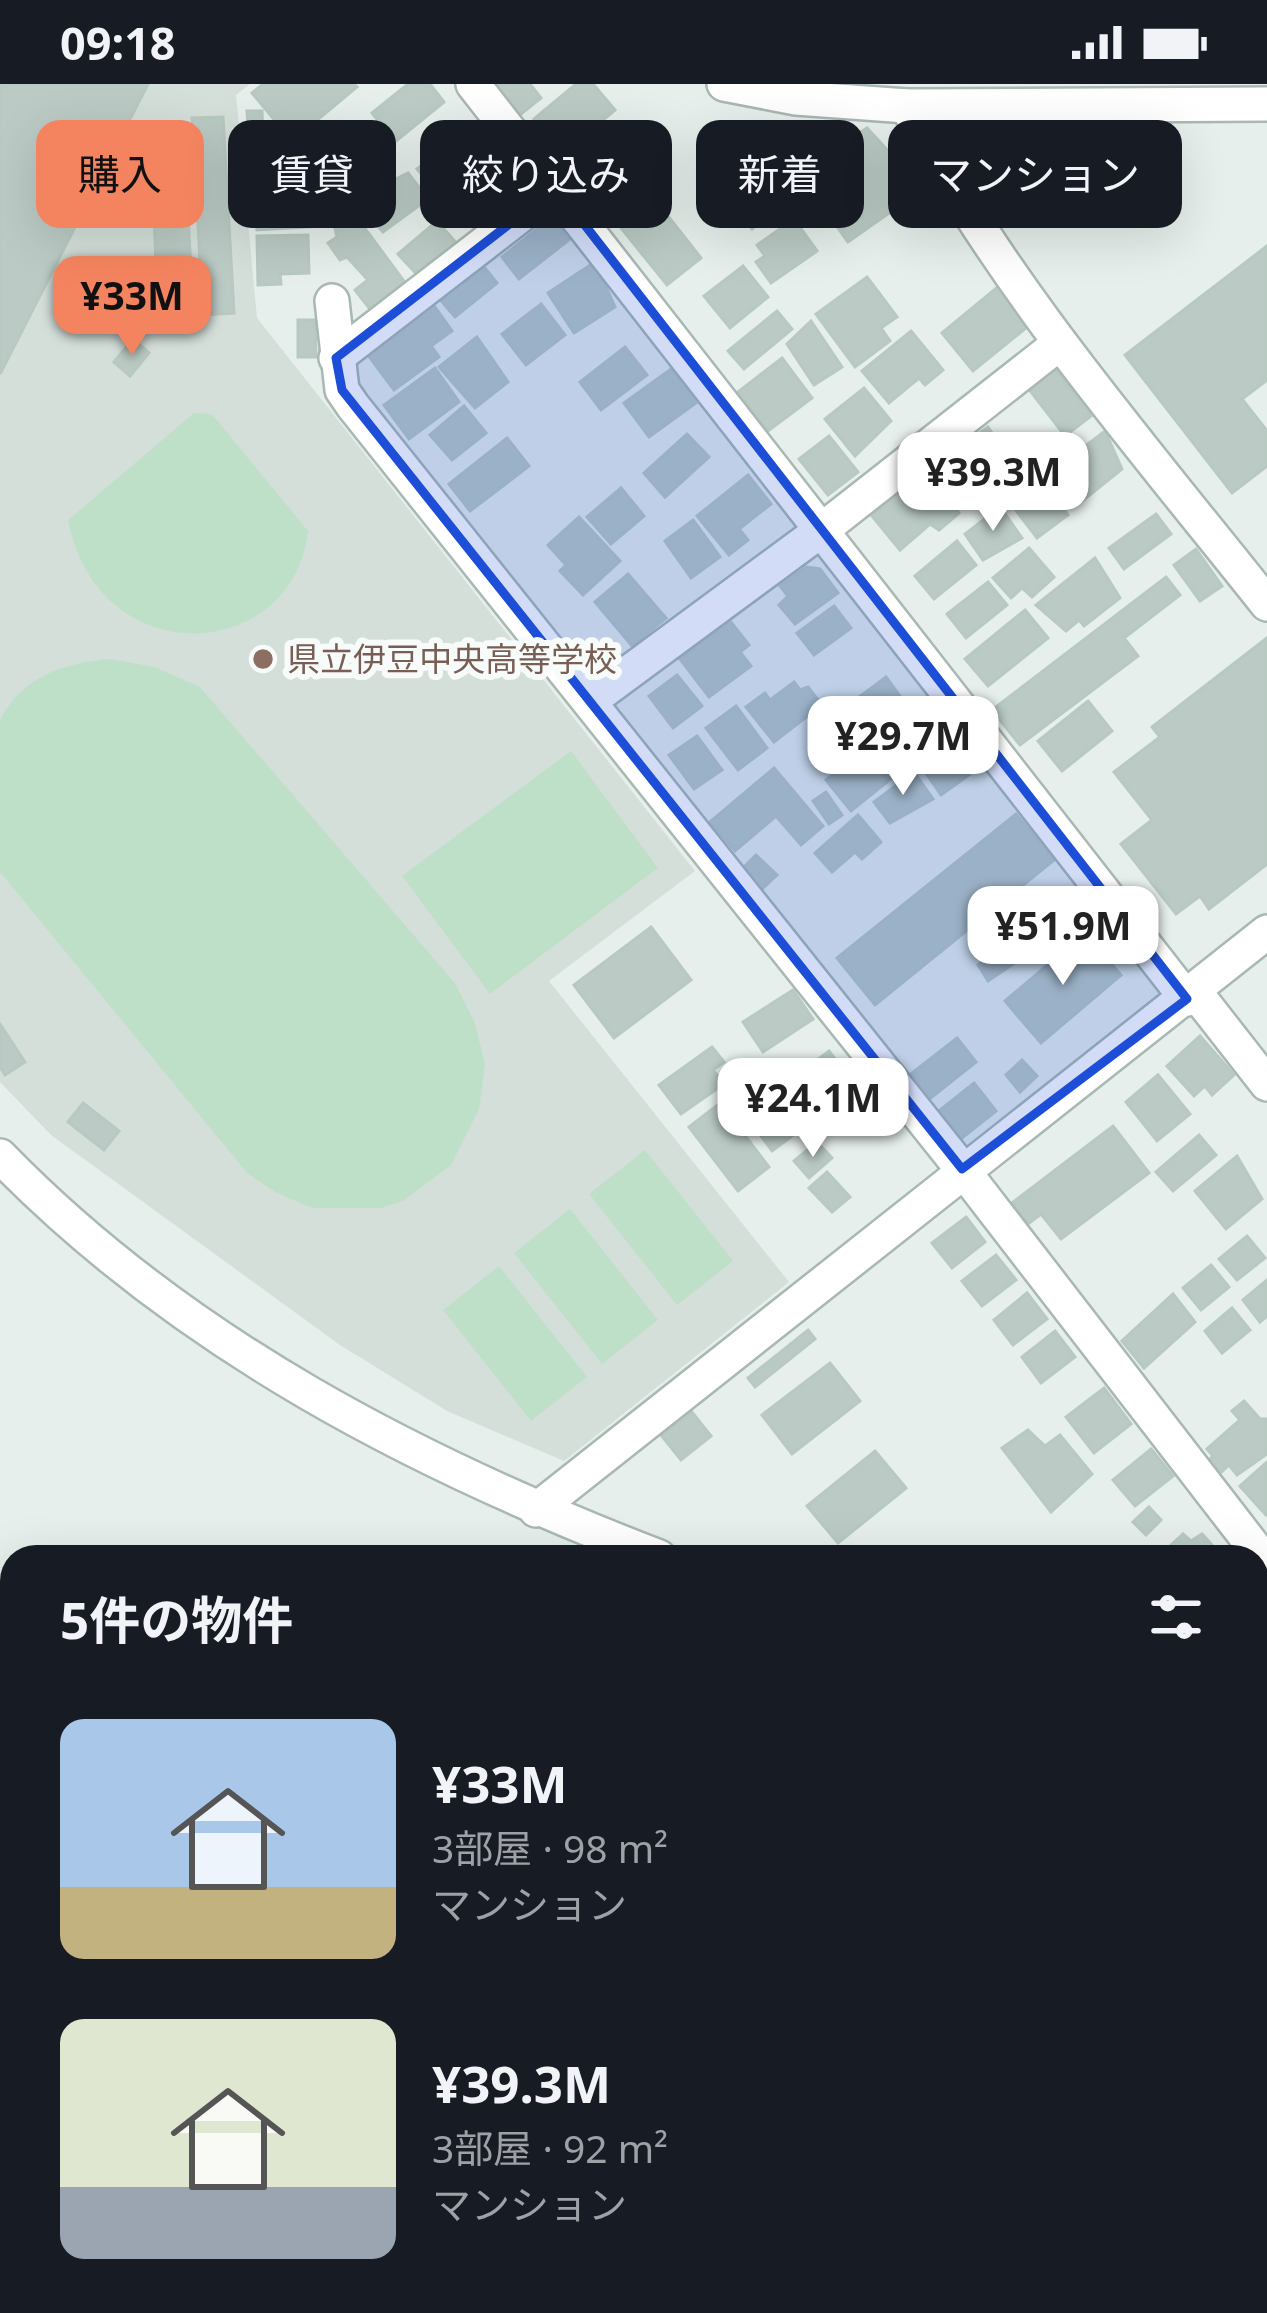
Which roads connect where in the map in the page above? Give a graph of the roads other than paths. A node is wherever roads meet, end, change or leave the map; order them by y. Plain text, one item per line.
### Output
1 (473, 84) edge
2 (724, 84) edge
3 (1267, 104) edge
4 (907, 106) junction
5 (502, 120) edge
6 (504, 228) edge
7 (587, 228) edge
8 (332, 302) dead end
9 (1060, 343) junction
10 (336, 358) junction
11 (823, 529) junction
12 (1267, 604) edge
13 (590, 701) junction
14 (1267, 932) edge
15 (1191, 996) junction
16 (1267, 1084) edge
17 (0, 1156) edge
18 (962, 1169) junction
19 (536, 1510) junction
20 (628, 1545) edge
21 (1252, 1545) edge

1 - 5 street
2 - 4 street
3 - 4 street
4 - 9 street
6 - 10 street
7 - 11 street
8 - 10 street
9 - 11 street
9 - 12 street
10 - 13 street
11 - 13 street
11 - 15 street
13 - 18 street
14 - 15 street
15 - 16 street
15 - 18 street
17 - 19 street
18 - 19 street
18 - 21 street
19 - 20 street

